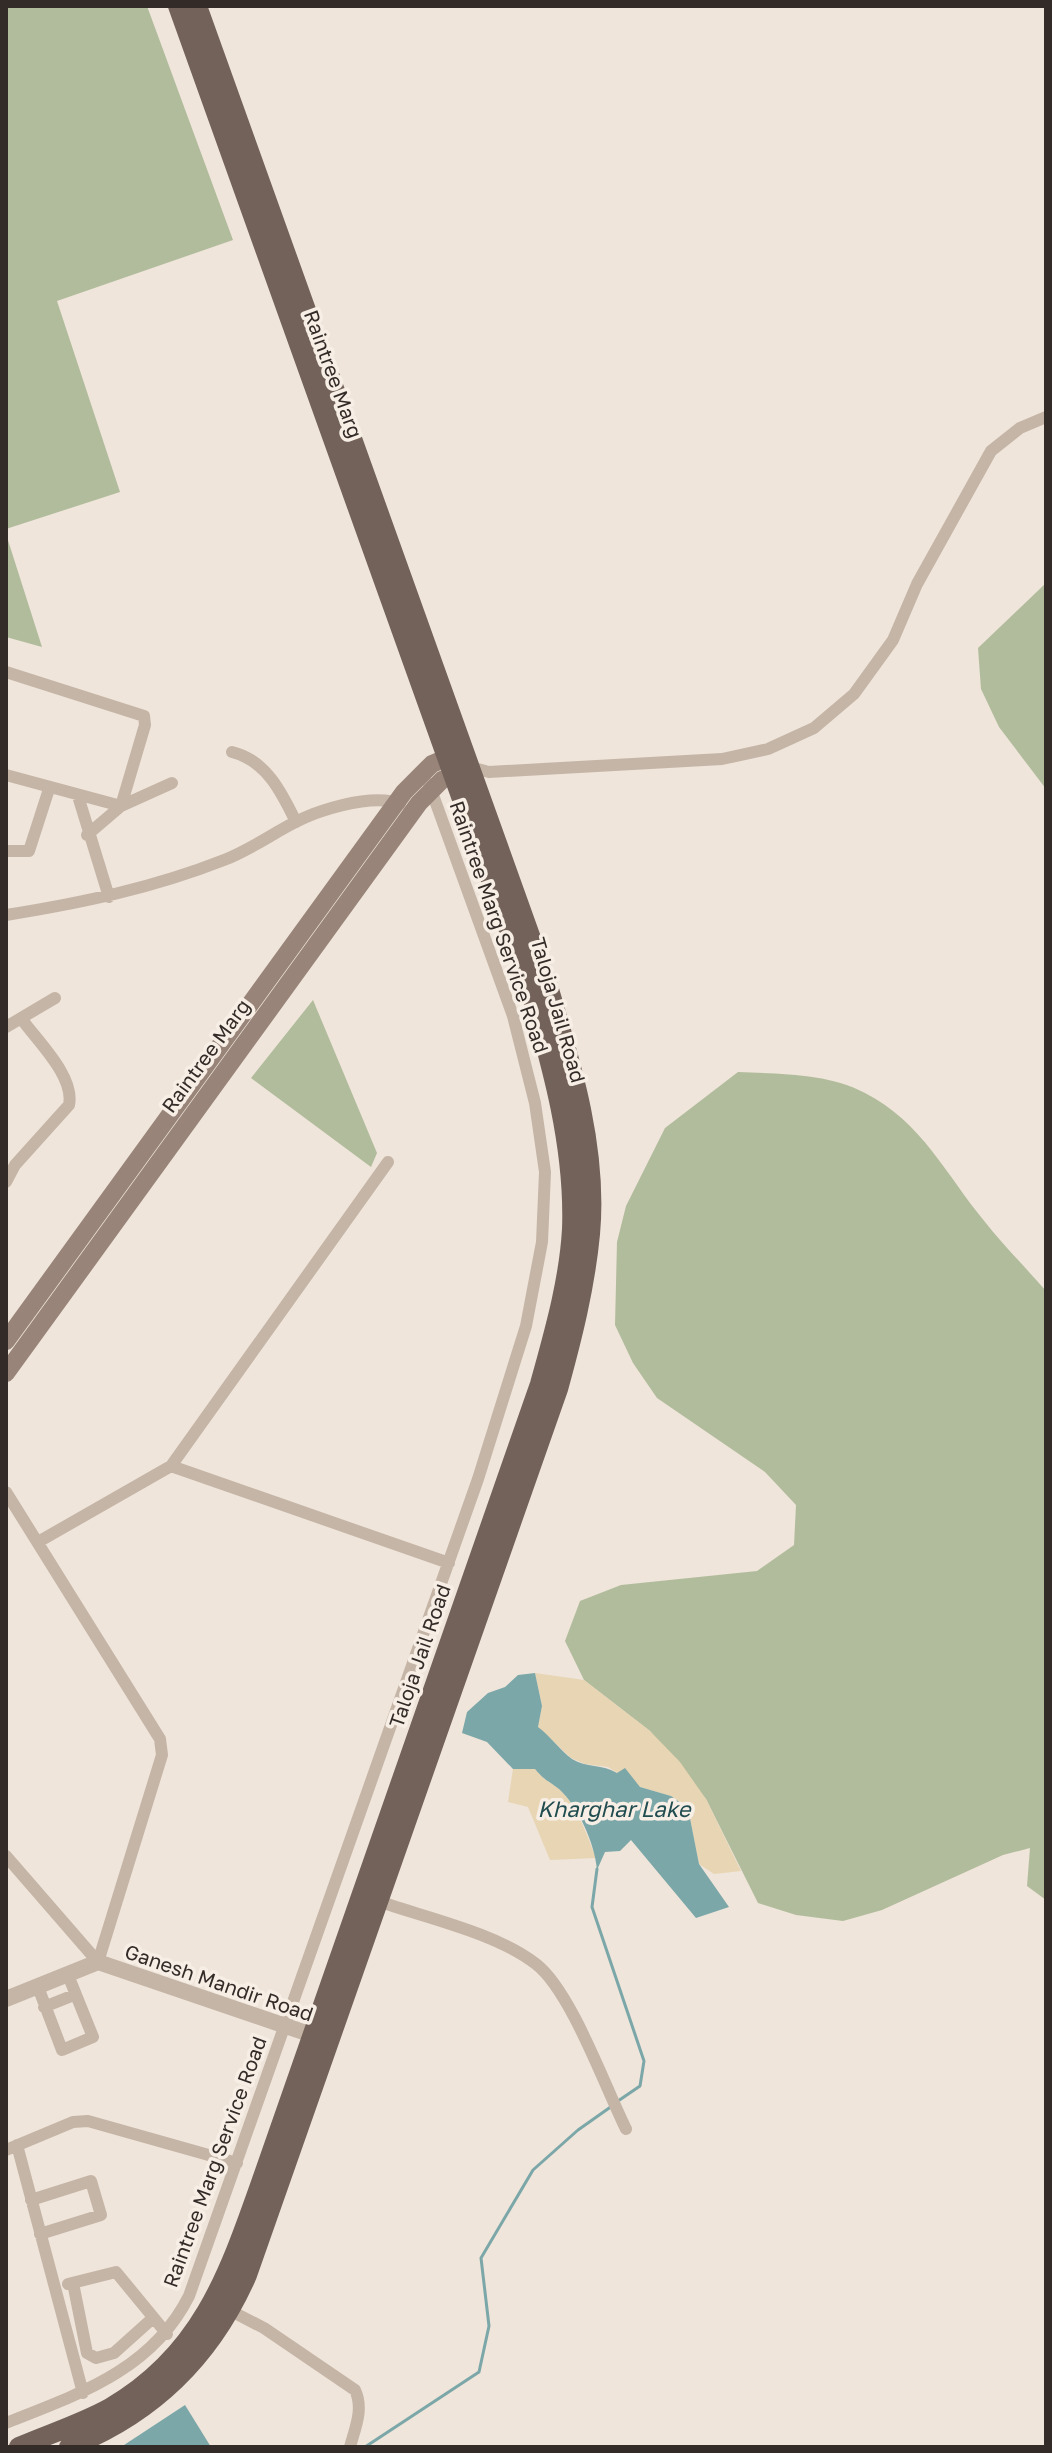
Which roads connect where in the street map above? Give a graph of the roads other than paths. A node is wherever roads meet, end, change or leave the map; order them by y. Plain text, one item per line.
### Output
1 (178, 6) edge
2 (197, 6) edge
3 (1046, 417) edge
4 (6, 672) edge
5 (232, 752) dead end
6 (458, 762) junction
7 (424, 770) junction
8 (6, 775) edge
9 (172, 783) dead end
10 (49, 789) junction
11 (431, 789) junction
12 (78, 796) junction
13 (121, 806) junction
14 (404, 807) junction
15 (296, 822) junction
16 (87, 835) junction
17 (6, 851) edge
18 (109, 897) junction
19 (6, 915) edge
20 (55, 998) dead end
21 (21, 1018) junction
22 (6, 1027) edge
23 (6, 1154) edge
24 (388, 1162) dead end
25 (15, 1165) junction
26 (6, 1182) edge
27 (6, 1341) edge
28 (6, 1373) edge
29 (171, 1466) junction
30 (6, 1492) edge
31 (38, 1542) junction
32 (449, 1563) junction
33 (6, 1856) edge
34 (370, 1899) junction
35 (98, 1962) junction
36 (68, 1975) junction
37 (38, 1987) junction
38 (74, 1995) junction
39 (6, 1999) edge
40 (44, 2007) junction
41 (285, 2027) junction
42 (321, 2038) junction
43 (626, 2129) dead end
44 (11, 2148) edge
45 (237, 2163) junction
46 (34, 2199) junction
47 (44, 2232) junction
48 (73, 2283) junction
49 (55, 2287) junction
50 (231, 2311) junction
51 (153, 2318) junction
52 (167, 2334) junction
53 (83, 2393) junction
54 (6, 2423) edge
55 (19, 2447) edge
56 (69, 2447) edge
57 (350, 2447) edge

1 - 6 main road, Raintree Marg
2 - 6 main road, Raintree Marg
3 - 6 street
4 - 13 street
5 - 15 street
6 - 7 main road, Raintree Marg
6 - 11 main road, Raintree Marg
6 - 34 main road, Taloja Jail Road
7 - 11 street, Raintree Marg Service Road
7 - 14 main road, Raintree Marg
8 - 10 street
9 - 13 street
10 - 12 street
10 - 17 street
11 - 14 main road, Raintree Marg
11 - 32 street, Raintree Marg Service Road
12 - 13 street
12 - 16 street
13 - 16 street
14 - 15 street
14 - 27 main road, Raintree Marg
14 - 28 main road, Raintree Marg
15 - 18 street
16 - 18 street
18 - 19 street
20 - 21 street
21 - 22 street
21 - 25 street
23 - 25 street
24 - 29 street
25 - 26 street
29 - 31 street
29 - 32 street
30 - 31 street
31 - 35 street
32 - 41 street, Raintree Marg Service Road
33 - 35 street
34 - 42 main road, Taloja Jail Road
34 - 43 street
35 - 36 street, Ganesh Mandir Road
35 - 41 street, Ganesh Mandir Road
36 - 37 street, Ganesh Mandir Road
36 - 38 street
37 - 39 street, Ganesh Mandir Road
37 - 40 street
38 - 40 street
38 - 40 street
41 - 42 street, Ganesh Mandir Road
41 - 45 street, Raintree Marg Service Road
42 - 50 main road, Taloja Jail Road
42 - 55 main road, Taloja Jail Road
44 - 45 street
44 - 46 street
45 - 52 street, Raintree Marg Service Road
46 - 47 street
46 - 47 street
47 - 49 street
48 - 49 street
48 - 51 street
48 - 51 street
49 - 53 street
50 - 56 main road, Taloja Jail Road
50 - 57 street
51 - 52 street
52 - 53 street, Raintree Marg Service Road
53 - 54 street, Raintree Marg Service Road

